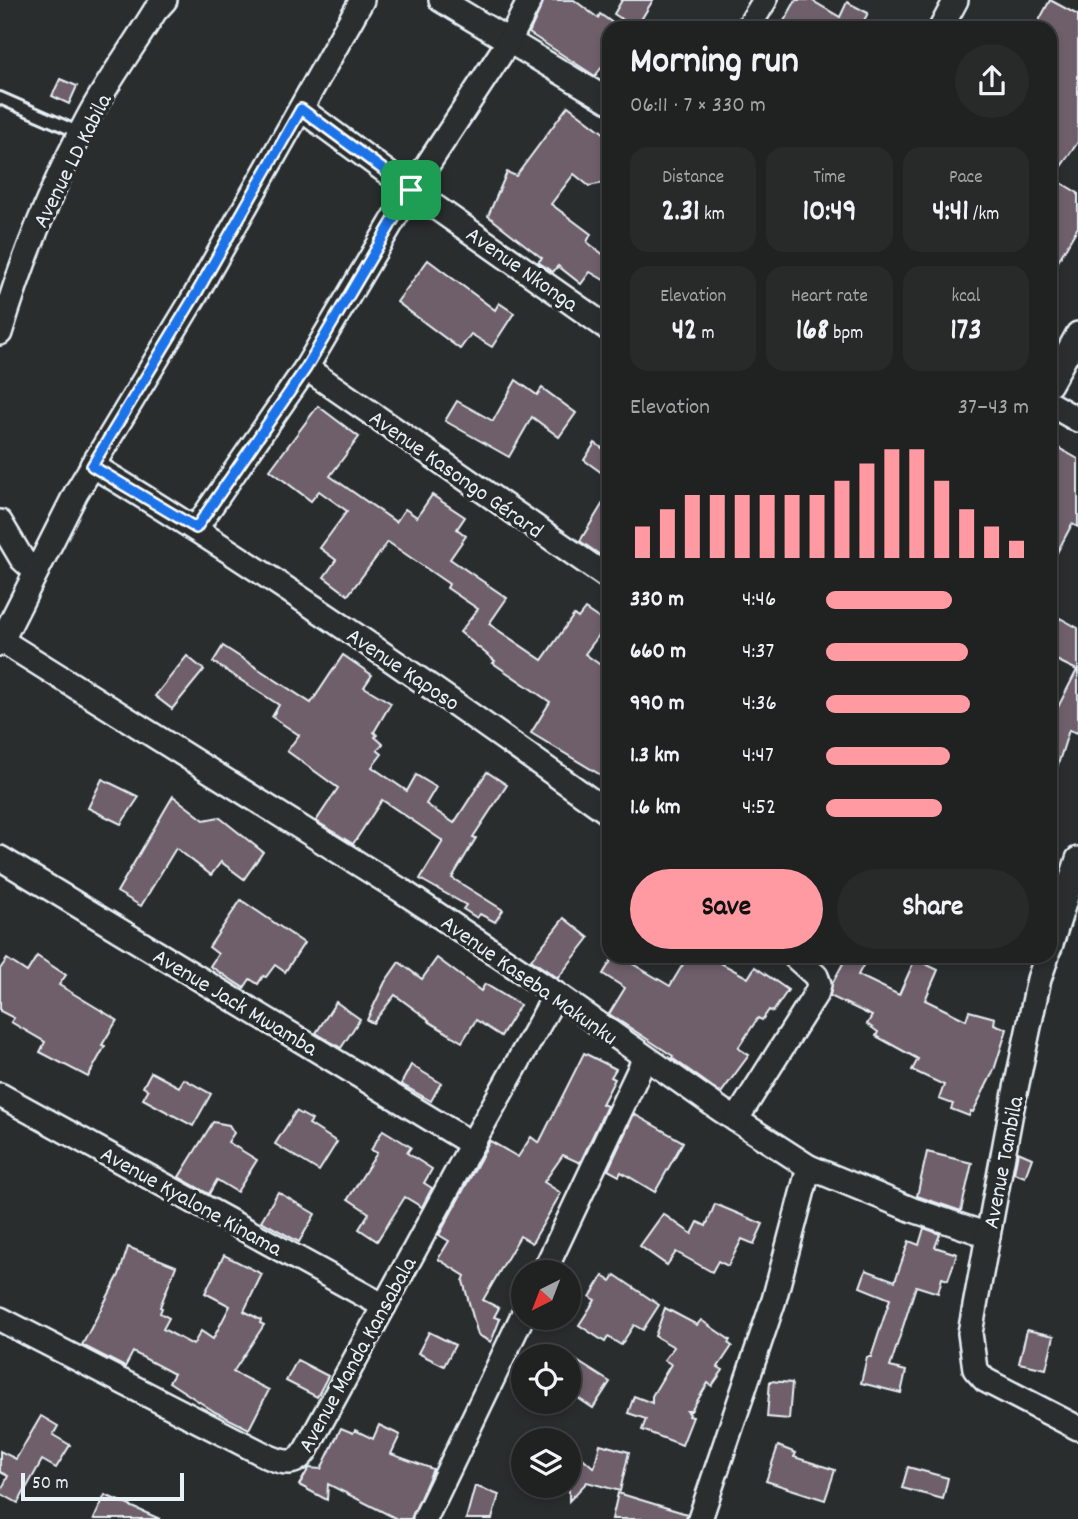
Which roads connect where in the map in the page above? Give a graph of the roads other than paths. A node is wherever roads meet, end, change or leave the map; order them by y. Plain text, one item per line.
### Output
1 (165, 0) edge
2 (362, 0) edge
3 (441, 0) edge
4 (530, 0) edge
5 (765, 0) edge
6 (956, 0) edge
7 (752, 21) edge
8 (945, 21) edge
9 (509, 41) junction
10 (602, 97) edge
11 (0, 98) edge
12 (301, 109) junction
13 (80, 133) junction
14 (411, 190) junction
15 (602, 324) edge
16 (0, 333) edge
17 (1078, 334) edge
18 (306, 368) junction
19 (1057, 372) edge
20 (1057, 408) edge
21 (1078, 420) edge
22 (92, 466) junction
23 (0, 522) edge
24 (196, 528) junction
25 (35, 571) junction
26 (602, 573) edge
27 (1, 642) edge
28 (602, 808) edge
29 (0, 858) edge
30 (1078, 859) edge
31 (1057, 925) edge
32 (802, 963) edge
33 (1045, 963) edge
34 (556, 994) junction
35 (645, 1058) junction
36 (0, 1095) edge
37 (736, 1120) junction
38 (472, 1144) junction
39 (809, 1167) junction
40 (988, 1235) junction
41 (550, 1260) edge
42 (384, 1306) junction
43 (0, 1319) edge
44 (516, 1330) edge
45 (1078, 1428) edge
46 (425, 1519) edge
47 (700, 1519) edge

1 - 13 street, Avenue LD Kabila
2 - 12 street
3 - 9 street
4 - 9 street
5 - 7 street
6 - 8 street
9 - 10 street
9 - 14 street
11 - 13 lane
12 - 14 street, Avenue Nkonga
12 - 22 street
13 - 16 street, Avenue LD Kabila
14 - 15 street, Avenue Nkonga
14 - 18 street
17 - 19 street
18 - 24 street
18 - 26 street, Avenue Kasongo Gérard
20 - 21 street
22 - 24 street, Avenue Kaposo
22 - 25 street
23 - 25 street
24 - 28 street, Avenue Kaposo
25 - 27 street
27 - 34 street, Avenue Kaseba Makunku
29 - 38 street, Avenue Jack Mwamba
30 - 31 street
32 - 37 street
33 - 40 street, Avenue Tambila
34 - 35 street, Avenue Kaseba Makunku
34 - 38 street, Avenue Manda Kansabala
35 - 37 street, Avenue Kaseba Makunku
35 - 41 street
36 - 42 street, Avenue Kyalone Kinama
37 - 39 street, Avenue Kaseba Makunku
38 - 42 street, Avenue Manda Kansabala
39 - 40 street, Avenue Kaseba Makunku
39 - 47 street
40 - 45 street, Avenue Tambila
42 - 43 street, Avenue Manda Kansabala
44 - 46 street

